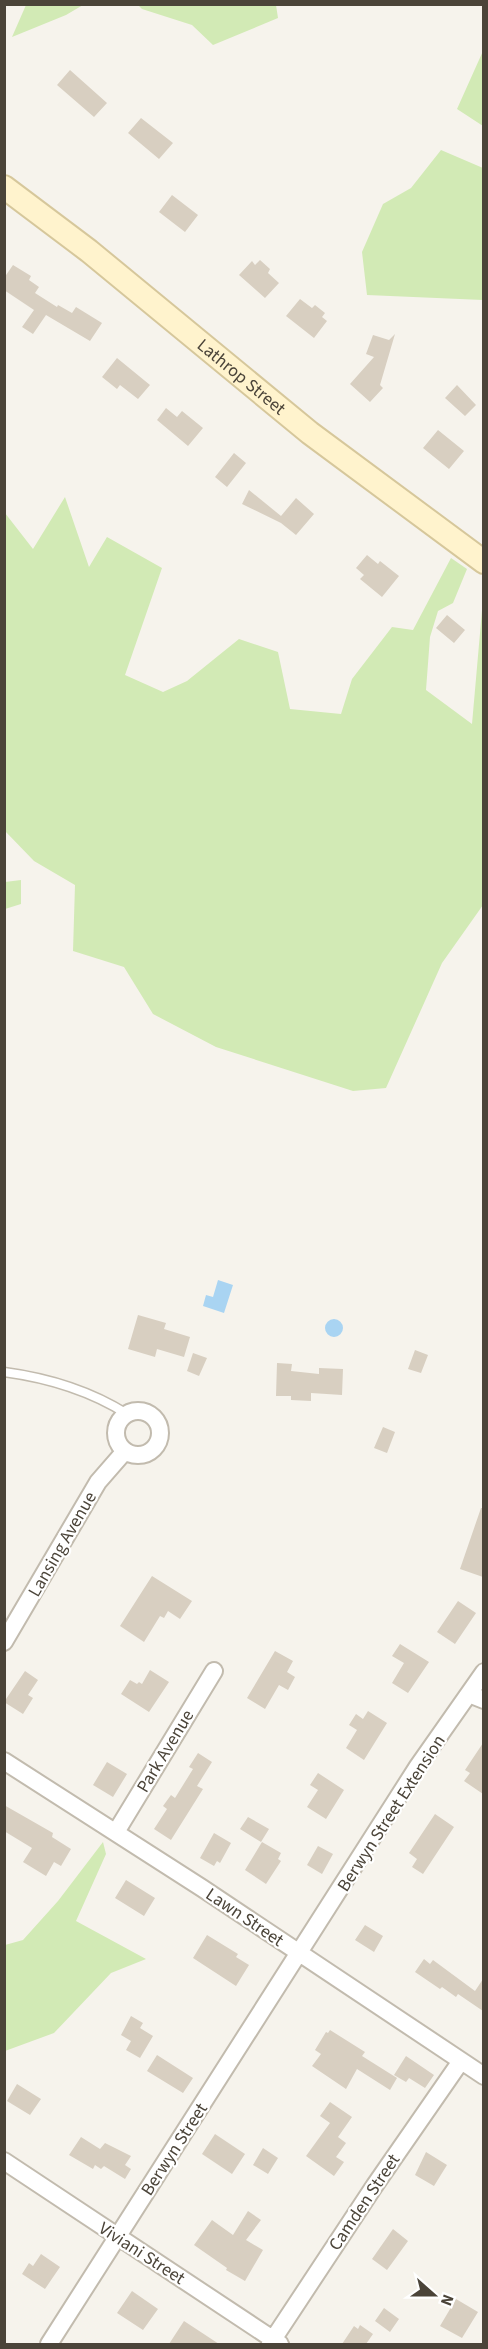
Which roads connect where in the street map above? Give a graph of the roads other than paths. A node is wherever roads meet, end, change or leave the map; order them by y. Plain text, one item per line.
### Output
1 (4, 187) edge
2 (483, 562) edge
3 (4, 1372) edge
4 (127, 1414) junction
5 (125, 1451) junction
6 (4, 1642) edge
7 (214, 1671) dead end
8 (483, 1672) edge
9 (476, 1697) edge
10 (4, 1761) edge
11 (116, 1832) junction
12 (300, 1955) junction
13 (461, 2061) junction
14 (483, 2076) edge
15 (4, 2161) edge
16 (117, 2237) junction
17 (275, 2343) edge
18 (49, 2344) edge

1 - 2 street, Lathrop Street
3 - 4 lane
4 - 5 street
4 - 5 street
5 - 6 street, Lansing Avenue
7 - 11 street, Park Avenue
8 - 9 street, Berwyn Street Extension
9 - 12 street, Berwyn Street Extension
10 - 11 street, Lawn Street
11 - 12 street, Lawn Street
12 - 13 street, Lawn Street
12 - 16 street, Berwyn Street
13 - 14 street, Lawn Street
13 - 17 street, Camden Street
15 - 16 street, Viviani Street
16 - 17 street, Viviani Street
16 - 18 street, Berwyn Street

